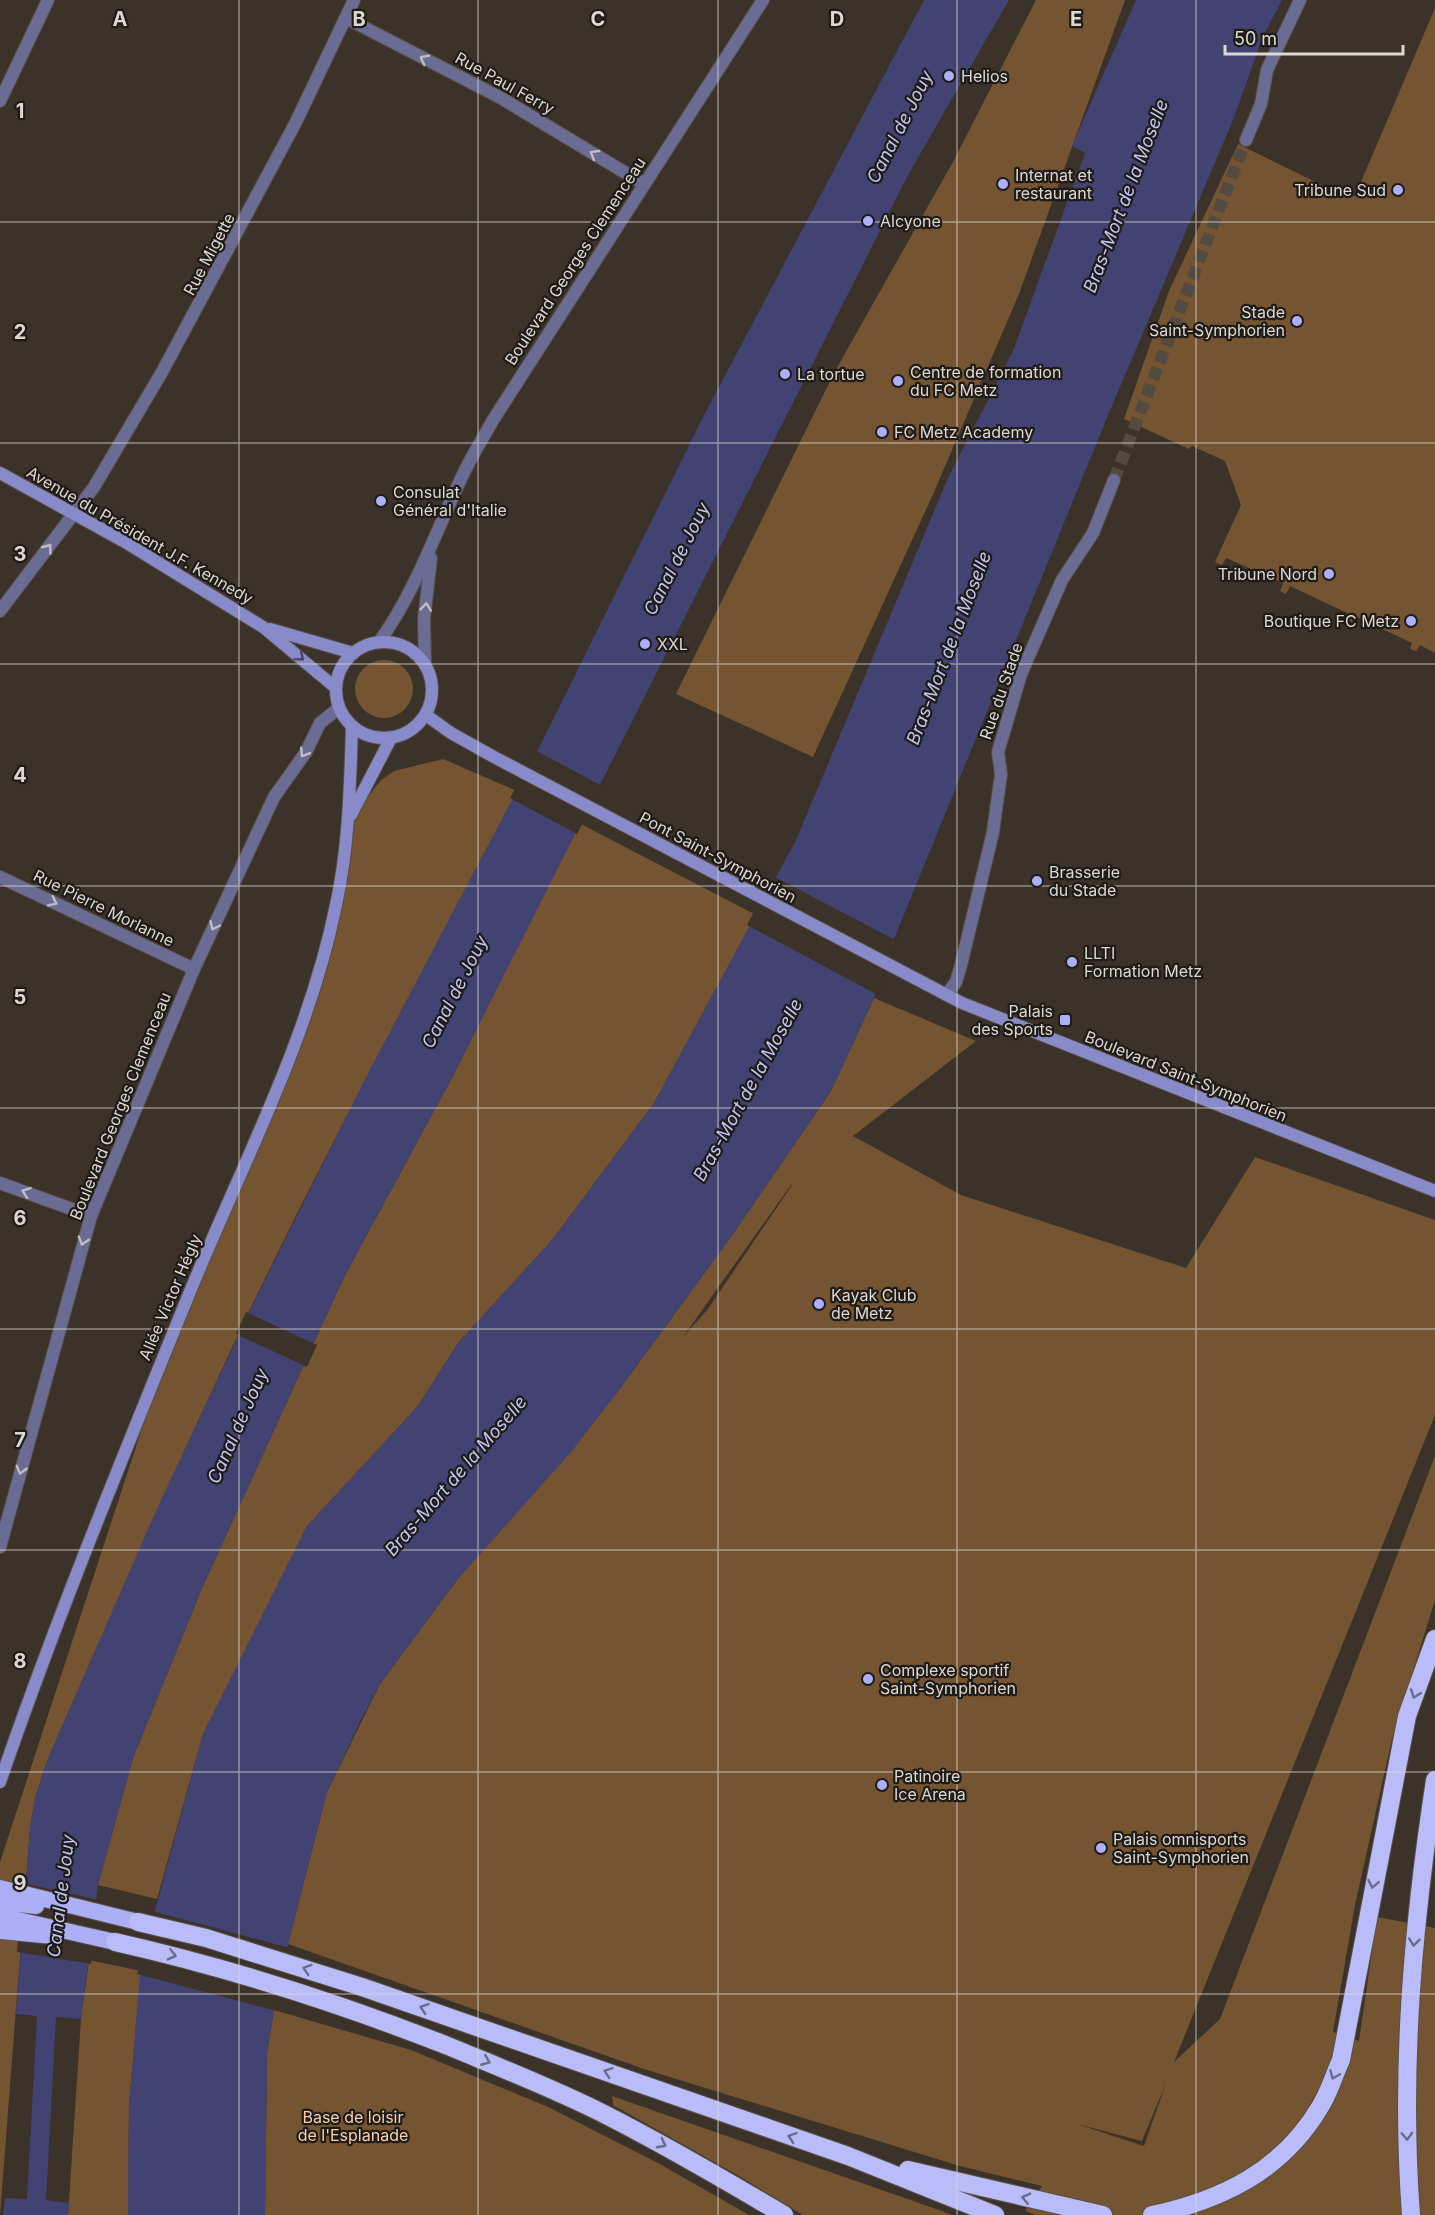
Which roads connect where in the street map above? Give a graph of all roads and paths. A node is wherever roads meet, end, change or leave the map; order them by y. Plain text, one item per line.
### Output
1 (48, 0) edge
2 (354, 0) edge
3 (763, 0) edge
4 (1300, 0) edge
5 (346, 18) junction
6 (0, 101) edge
7 (1246, 140) tunnel mouth
8 (644, 184) junction
9 (0, 473) edge
10 (1114, 480) tunnel mouth
11 (76, 514) junction
12 (432, 549) junction
13 (0, 611) edge
14 (263, 627) junction
15 (379, 642) junction
16 (353, 653) junction
17 (425, 664) junction
18 (336, 688) junction
19 (339, 708) junction
20 (426, 715) junction
21 (352, 726) junction
22 (392, 738) junction
23 (350, 819) junction
24 (0, 877) edge
25 (194, 969) junction
26 (928, 986) joint
27 (946, 995) junction
28 (0, 1183) edge
29 (1435, 1191) edge
30 (91, 1216) junction
31 (0, 1547) edge
32 (1435, 1639) edge
33 (1435, 1780) edge
34 (0, 1782) edge
35 (0, 1888) edge
36 (0, 1902) edge
37 (0, 1916) edge
38 (138, 1922) junction
39 (0, 1931) edge
40 (115, 1942) junction
41 (848, 2156) junction
42 (784, 2215) edge
43 (995, 2215) edge
44 (1103, 2215) edge
45 (1152, 2215) edge
46 (1411, 2215) edge

1 - 6 street
2 - 5 street, Rue Migette
3 - 8 street, Boulevard Georges Clemenceau
4 - 7 street
8 -> 5 street, Rue Paul Ferry
5 - 11 street, Rue Migette
8 - 12 street, Boulevard Georges Clemenceau
9 - 11 main road, Avenue du Président J.F. Kennedy
10 - 27 street, Rue du Stade
13 -> 11 street, Rue Migette
11 - 14 main road, Avenue du Président J.F. Kennedy
12 - 15 street, Boulevard Georges Clemenceau
17 -> 12 street, Boulevard Georges Clemenceau
14 - 16 main road, Avenue du Président J.F. Kennedy
14 -> 18 main road, Avenue du Président J.F. Kennedy
15 - 16 main road
15 - 17 main road
16 - 18 main road
17 - 20 main road
18 - 19 main road
19 - 21 main road
19 -> 25 street, Boulevard Georges Clemenceau
20 - 22 main road
20 - 26 main road, Pont Saint-Symphorien
21 - 22 main road
21 - 23 main road, Allée Victor Hégly
22 - 23 main road, Allée Victor Hégly
23 - 34 main road, Allée Victor Hégly
24 -> 25 street, Rue Pierre Morlanne
25 - 30 street, Boulevard Georges Clemenceau
26 - 27 main road, Boulevard Saint-Symphorien
27 - 29 main road, Boulevard Saint-Symphorien
30 -> 28 street
30 -> 31 street, Boulevard Georges Clemenceau
32 -> 45 highway
33 -> 46 highway
35 - 38 highway
36 - 38 highway
37 - 40 highway
41 -> 38 highway
39 - 40 highway
40 -> 42 highway
41 - 43 highway
44 -> 41 highway

